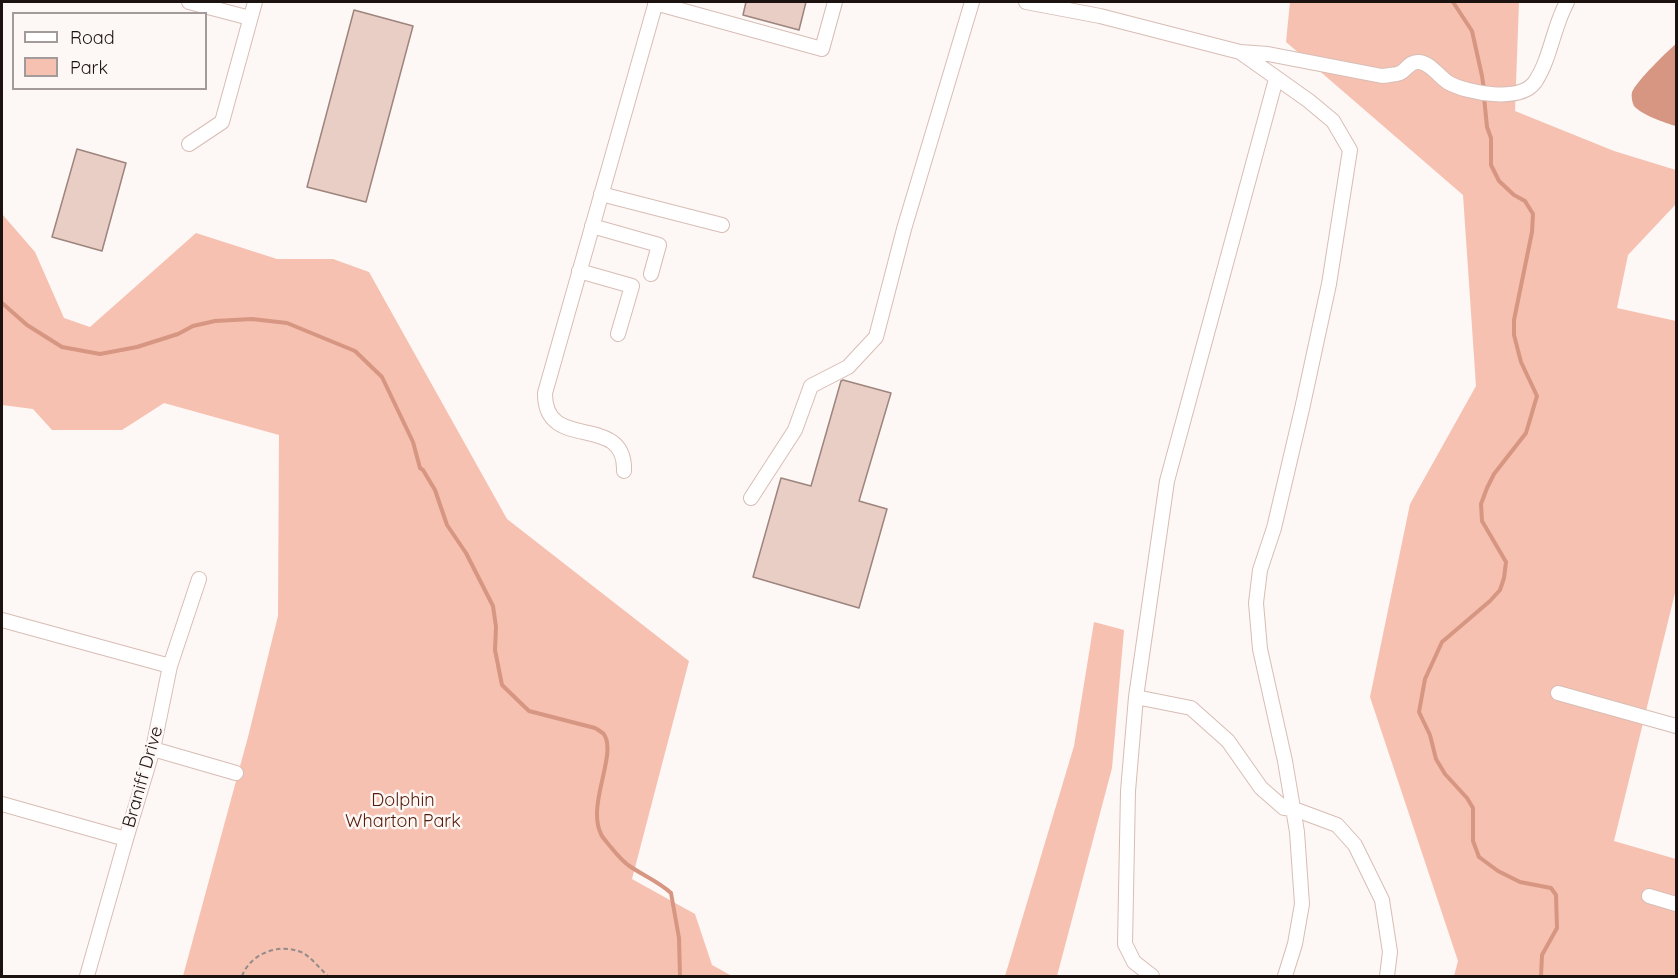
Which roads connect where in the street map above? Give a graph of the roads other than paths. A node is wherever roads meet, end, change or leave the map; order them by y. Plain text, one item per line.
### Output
1 (189, 2) edge
2 (255, 2) edge
3 (656, 2) edge
4 (835, 2) edge
5 (972, 2) edge
6 (1026, 2) edge
7 (1567, 2) edge
8 (698, 7) edge
9 (250, 18) junction
10 (1240, 52) junction
11 (1276, 79) junction
12 (189, 144) dead end
13 (601, 194) junction
14 (722, 225) dead end
15 (592, 226) junction
16 (579, 271) junction
17 (651, 273) dead end
18 (618, 334) dead end
19 (624, 471) dead end
20 (751, 498) dead end
21 (199, 579) dead end
22 (2, 620) edge
23 (170, 666) junction
24 (1558, 693) dead end
25 (1136, 697) junction
26 (1677, 726) edge
27 (153, 749) junction
28 (236, 773) dead end
29 (2, 804) edge
30 (1294, 809) junction
31 (126, 839) junction
32 (1649, 896) dead end
33 (1677, 904) edge
34 (87, 976) edge
35 (1152, 976) edge
36 (1285, 976) edge
37 (1387, 976) edge

1 - 9 street
2 - 9 street
3 - 8 street
3 - 13 street
4 - 8 street
5 - 20 street
6 - 10 street
7 - 10 street
9 - 12 street
10 - 11 street
11 - 25 street
11 - 30 street
13 - 14 street
13 - 15 street
15 - 16 street
15 - 17 street
16 - 18 street
16 - 19 street
21 - 23 street, Braniff Drive
22 - 23 street
23 - 27 street, Braniff Drive
24 - 26 street
25 - 30 street
25 - 35 street
27 - 28 street
27 - 31 street, Braniff Drive
29 - 31 street
30 - 36 street
30 - 37 street
31 - 34 street, Braniff Drive
32 - 33 street

